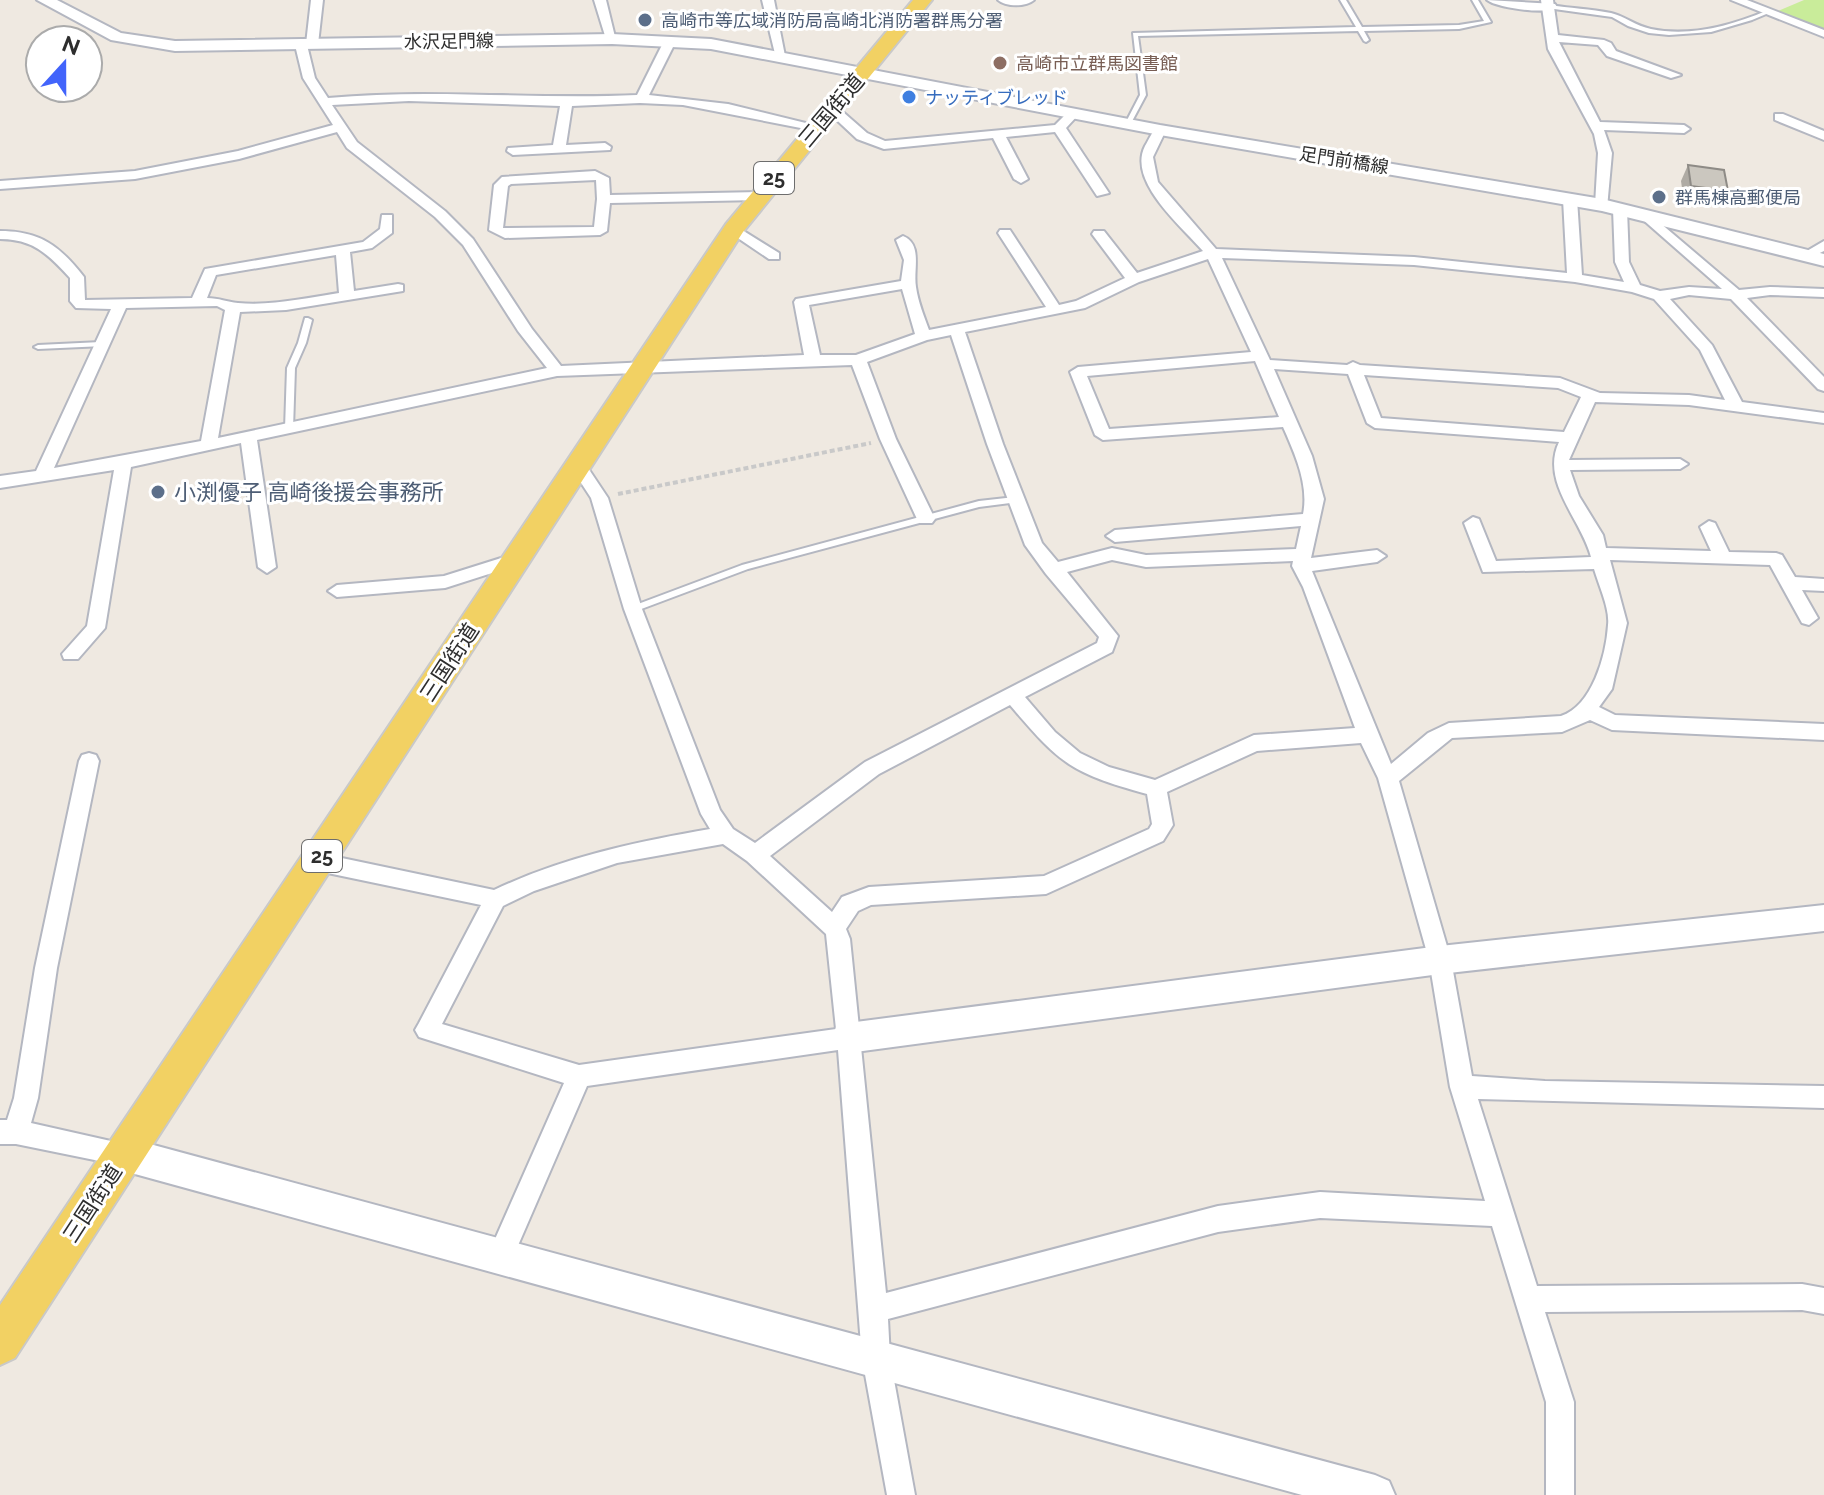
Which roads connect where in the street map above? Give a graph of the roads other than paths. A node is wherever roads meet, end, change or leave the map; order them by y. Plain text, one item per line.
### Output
1 (45, 0) edge
2 (317, 0) edge
3 (600, 0) edge
4 (768, 0) edge
5 (923, 0) edge
6 (1006, 0) edge
7 (1026, 0) edge
8 (1343, 0) edge
9 (1475, 0) edge
10 (1495, 0) edge
11 (1737, 0) edge
12 (1548, 3) edge
13 (1768, 12) junction
14 (1360, 30) junction
15 (1824, 34) edge
16 (1551, 38) junction
17 (612, 39) junction
18 (1366, 40) dead end
19 (670, 41) junction
20 (307, 45) junction
21 (782, 58) junction
22 (860, 74) junction
23 (1675, 75) dead end
24 (641, 99) junction
25 (322, 102) junction
26 (567, 102) junction
27 (831, 108) junction
28 (1073, 114) junction
29 (1779, 117) dead end
30 (1128, 124) junction
31 (1596, 126) junction
32 (342, 127) junction
33 (816, 127) junction
34 (1059, 128) junction
35 (1684, 129) dead end
36 (1160, 130) junction
37 (997, 133) junction
38 (1824, 136) edge
39 (605, 147) dead end
40 (559, 148) junction
41 (513, 151) dead end
42 (1021, 179) dead end
43 (0, 185) edge
44 (1102, 193) dead end
45 (760, 196) junction
46 (604, 199) junction
47 (1570, 199) junction
48 (1611, 207) junction
49 (1646, 215) junction
50 (387, 218) dead end
51 (734, 229) junction
52 (1005, 233) dead end
53 (1099, 234) dead end
54 (1, 237) edge
55 (903, 240) dead end
56 (1824, 245) edge
57 (343, 250) junction
58 (1212, 253) junction
59 (774, 256) dead end
60 (1815, 258) edge
61 (1575, 278) junction
62 (1134, 279) junction
63 (908, 284) junction
64 (398, 288) dead end
65 (1634, 288) junction
66 (1824, 293) edge
67 (1736, 295) junction
68 (347, 296) junction
69 (1659, 296) junction
70 (198, 302) junction
71 (120, 305) junction
72 (233, 308) junction
73 (1055, 309) junction
74 (308, 320) dead end
75 (957, 331) junction
76 (923, 336) junction
77 (101, 344) junction
78 (38, 347) dead end
79 (813, 359) junction
80 (858, 360) junction
81 (1262, 360) junction
82 (1353, 367) junction
83 (642, 369) junction
84 (557, 371) junction
85 (1824, 386) edge
86 (1590, 395) junction
87 (1735, 404) junction
88 (1824, 418) edge
89 (1287, 422) junction
90 (289, 429) junction
91 (248, 437) junction
92 (1572, 438) junction
93 (209, 445) junction
94 (123, 463) junction
95 (1680, 464) dead end
96 (1560, 465) junction
97 (578, 466) junction
98 (43, 475) junction
99 (0, 482) edge
100 (1015, 500) junction
101 (926, 519) junction
102 (1312, 519) junction
103 (1473, 523) dead end
104 (1709, 527) dead end
105 (1115, 536) dead end
106 (1377, 556) dead end
107 (1723, 558) junction
108 (517, 559) junction
109 (1600, 559) junction
110 (1302, 561) junction
111 (267, 567) dead end
112 (1052, 570) junction
113 (1789, 583) junction
114 (1824, 585) edge
115 (337, 591) dead end
116 (633, 609) junction
117 (1809, 618) dead end
118 (71, 654) dead end
119 (1012, 695) junction
120 (1589, 711) junction
121 (1824, 732) edge
122 (1367, 735) junction
123 (89, 761) dead end
124 (1388, 778) junction
125 (1156, 788) junction
126 (726, 835) junction
127 (755, 855) junction
128 (318, 862) junction
129 (495, 899) junction
130 (1824, 918) edge
131 (834, 928) junction
132 (1440, 960) junction
133 (848, 1038) junction
134 (579, 1076) junction
135 (1462, 1087) junction
136 (1824, 1097) edge
137 (8, 1132) edge
138 (124, 1154) junction
139 (1501, 1214) junction
140 (501, 1255) junction
141 (1528, 1299) junction
142 (1824, 1301) edge
143 (874, 1309) junction
144 (0, 1343) edge
145 (876, 1358) junction
146 (901, 1495) edge
147 (1375, 1495) edge
148 (1560, 1495) edge

1 - 20 main road, 水沢足門線
2 - 20 street
3 - 17 street
4 - 21 street
5 - 22 main road, 三国街道 / 25
6 - 7 main road
8 - 14 lane
9 - 14 lane
10 - 12 main road
11 - 13 street
12 - 13 lane
12 - 16 street
13 - 15 street
14 - 18 lane
14 - 30 lane
16 - 23 street
16 - 31 street
17 - 19 main road, 水沢足門線
17 - 20 main road, 水沢足門線
19 - 21 main road, 水沢足門線
19 - 24 street
20 - 25 street
21 - 22 main road, 水沢足門線
22 - 27 main road, 三国街道 / 25
22 - 28 main road, 足門前橋線
24 - 26 street
24 - 33 street
25 - 26 street
25 - 32 street
26 - 40 street
27 - 33 main road, 三国街道 / 25
27 - 37 street
28 - 30 main road, 足門前橋線
28 - 34 street
29 - 38 street
30 - 36 main road, 足門前橋線
31 - 35 street
31 - 48 street
32 - 43 street
32 - 84 street
33 - 45 main road, 三国街道 / 25
34 - 37 street
34 - 44 street
36 - 47 main road, 足門前橋線
36 - 58 street
37 - 42 street
39 - 40 street
40 - 41 street
45 - 46 street
45 - 51 main road, 三国街道 / 25
46 - 46 street
47 - 48 main road, 足門前橋線
47 - 61 street
48 - 49 main road, 足門前橋線
48 - 65 street
49 - 60 main road, 足門前橋線
49 - 67 street
50 - 57 street
51 - 59 street
51 - 83 main road, 三国街道 / 25
52 - 73 street
53 - 62 street
54 - 71 street
55 - 63 street
56 - 60 street
57 - 68 street
57 - 70 street
58 - 61 street
58 - 62 street
58 - 81 street
61 - 65 street
62 - 73 street
63 - 76 street
63 - 79 street
64 - 68 street
65 - 69 street
66 - 67 street
67 - 69 street
67 - 85 street
68 - 72 street
69 - 87 street
70 - 71 street
70 - 72 street
71 - 77 street
72 - 93 street
73 - 75 street
74 - 90 lane
75 - 76 street
75 - 100 street
76 - 80 street
77 - 78 lane
77 - 98 street
79 - 80 street
79 - 83 street
80 - 101 street
81 - 82 street
81 - 89 street
81 - 89 street
82 - 86 street
82 - 92 street
83 - 84 street
83 - 97 main road, 三国街道 / 25
84 - 90 street
86 - 87 street
86 - 92 street
87 - 88 street
89 - 102 street
90 - 91 street
91 - 93 street
91 - 111 street
92 - 96 street
93 - 94 street
94 - 98 street
94 - 118 street
95 - 96 street
96 - 109 street
97 - 108 main road, 三国街道 / 25
97 - 116 street
98 - 99 street
100 - 101 lane
100 - 112 street
101 - 116 lane
102 - 105 street
102 - 110 street
103 - 109 street
104 - 107 street
106 - 110 street
107 - 109 street
107 - 113 street
108 - 115 street
108 - 128 main road, 三国街道 / 25
109 - 120 street
110 - 112 street
110 - 122 street
112 - 119 street
113 - 114 street
113 - 117 street
116 - 126 street
119 - 125 street
119 - 127 street
120 - 121 street
120 - 124 street
122 - 124 street
122 - 125 street
123 - 137 street
124 - 132 street
125 - 131 street
126 - 127 street
126 - 129 street
127 - 131 street
128 - 129 street
128 - 138 main road, 三国街道 / 25
129 - 134 street
130 - 132 main road
131 - 133 street
132 - 133 main road
132 - 135 street
133 - 134 street
133 - 143 street
134 - 140 street
135 - 136 street
135 - 139 street
137 - 138 street
138 - 140 main road
138 - 144 main road, 三国街道 / 25
139 - 141 street
139 - 143 street
140 - 145 main road
141 - 142 street
141 - 148 street
143 - 145 street
145 - 146 street
145 - 147 main road

